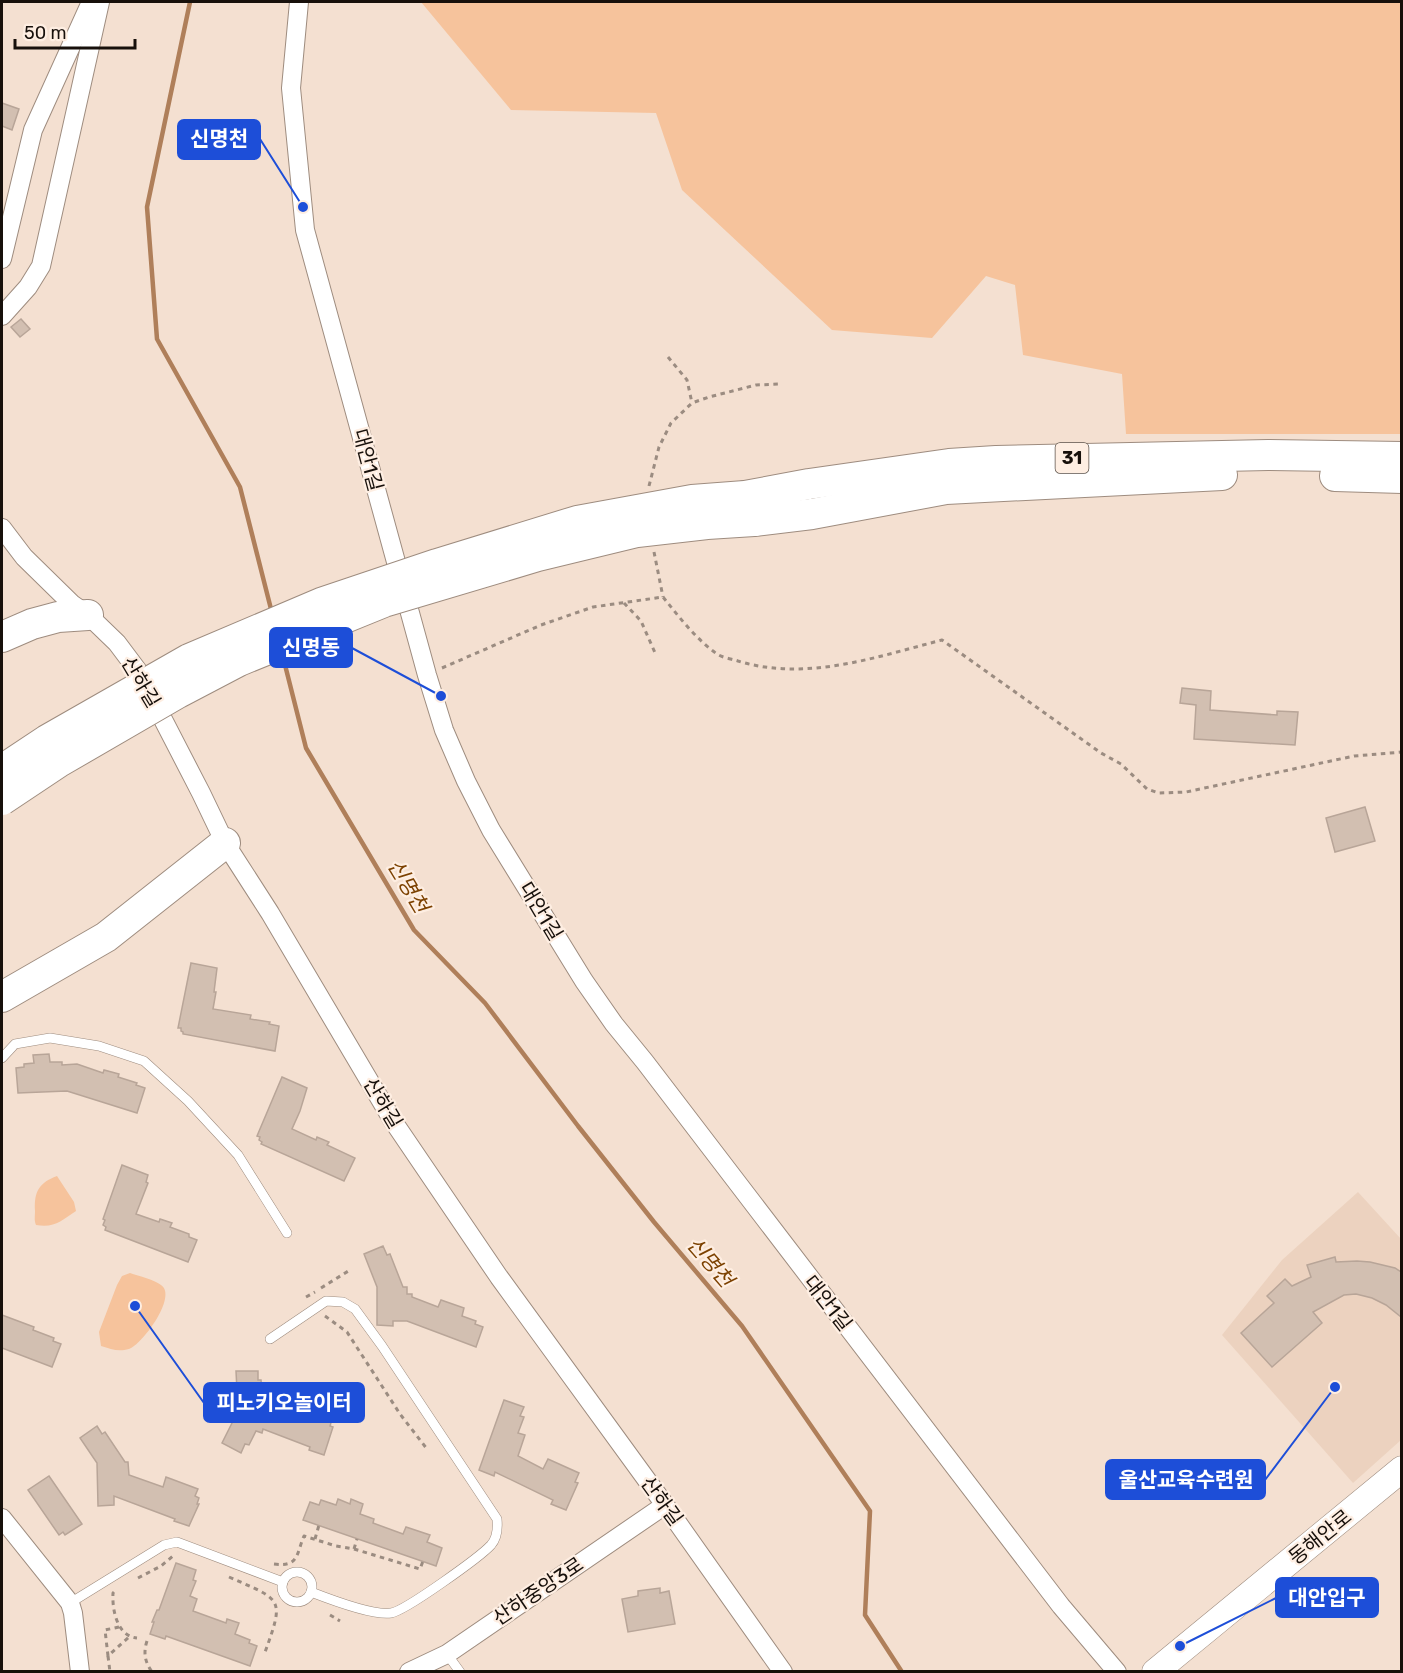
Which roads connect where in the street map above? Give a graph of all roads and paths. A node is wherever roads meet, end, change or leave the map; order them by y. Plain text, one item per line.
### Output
1 (91, 2) edge
2 (100, 2) edge
3 (299, 2) edge
4 (2, 259) edge
5 (2, 316) edge
6 (668, 357) dead end
7 (779, 384) dead end
8 (692, 403) junction
9 (1401, 457) edge
10 (1401, 478) edge
11 (648, 487) dead end
12 (749, 509) junction
13 (2, 528) edge
14 (654, 552) dead end
15 (663, 597) junction
16 (624, 603) junction
17 (88, 615) junction
18 (2, 637) edge
19 (656, 655) dead end
20 (427, 675) junction
21 (1401, 752) edge
22 (2, 770) edge
23 (2, 800) edge
24 (225, 843) junction
25 (2, 997) edge
26 (2, 1058) edge
27 (287, 1233) dead end
28 (350, 1270) dead end
29 (306, 1297) dead end
30 (318, 1316) dead end
31 (270, 1339) dead end
32 (427, 1449) dead end
33 (1401, 1469) edge
34 (664, 1504) junction
35 (2, 1518) edge
36 (319, 1525) dead end
37 (315, 1539) junction
38 (357, 1539) dead end
39 (354, 1549) junction
40 (182, 1556) dead end
41 (423, 1561) dead end
42 (267, 1564) dead end
43 (223, 1574) dead end
44 (130, 1581) dead end
45 (283, 1582) junction
46 (122, 1587) dead end
47 (311, 1592) junction
48 (70, 1603) junction
49 (330, 1616) dead end
50 (340, 1621) dead end
51 (119, 1627) junction
52 (129, 1637) junction
53 (137, 1638) dead end
54 (147, 1641) dead end
55 (447, 1654) junction
56 (264, 1655) dead end
57 (108, 1656) junction
58 (80, 1671) edge
59 (110, 1671) edge
60 (152, 1671) edge
61 (409, 1671) edge
62 (460, 1671) edge
63 (783, 1671) edge
64 (1117, 1671) edge
65 (1155, 1671) edge

1 - 4 street
2 - 5 street
3 - 20 street, 대안1길
6 - 8 path
7 - 8 path
8 - 11 path
9 - 12 highway, 31
10 - 12 highway
12 - 22 highway, bridge
12 - 23 highway, bridge
13 - 17 street, 산하길
14 - 15 path
15 - 16 path
15 - 21 path
16 - 19 path
16 - 20 path
17 - 18 highway
17 - 24 street, 산하길
20 - 64 street, 대안1길
24 - 25 highway
24 - 34 street, 산하길
26 - 27 lane
28 - 29 path
30 - 32 path
31 - 47 lane
33 - 65 main road, 동해안로
34 - 55 street, 산하중앙3로
34 - 63 street, 산하길
35 - 48 street
36 - 37 path
37 - 39 path
37 - 42 path
38 - 39 path
39 - 41 path
40 - 44 path
43 - 56 path
45 - 47 lane
45 - 47 lane
45 - 48 lane
46 - 51 path
48 - 58 street
49 - 50 path
51 - 52 path
51 - 57 path
52 - 53 path
52 - 57 path
54 - 60 path
55 - 61 street, 산하중앙3로
55 - 62 lane
57 - 59 path

